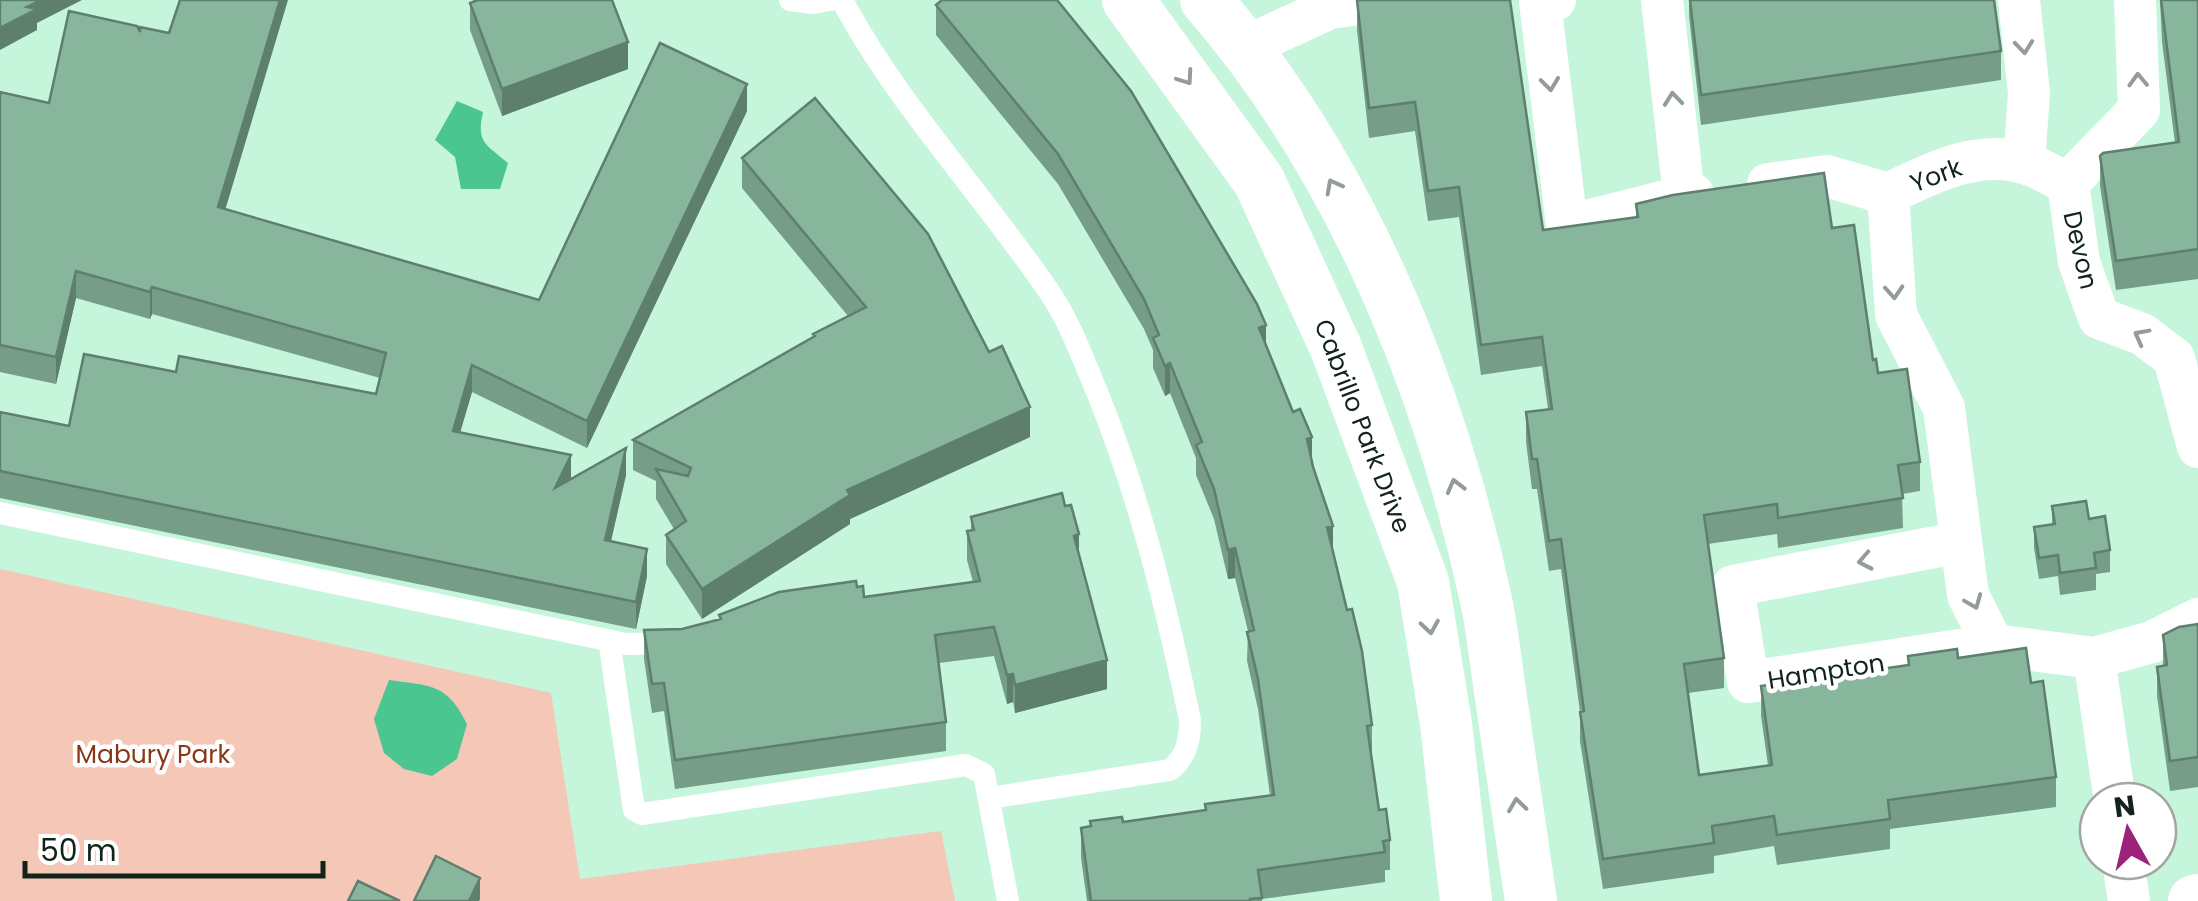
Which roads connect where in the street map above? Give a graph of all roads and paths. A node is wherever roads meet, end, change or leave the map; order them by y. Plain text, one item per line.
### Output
1 (790, 0) edge
2 (830, 0) edge
3 (842, 0) edge
4 (1128, 0) edge
5 (1206, 0) edge
6 (1389, 0) edge
7 (1662, 0) edge
8 (2019, 0) edge
9 (2135, 0) edge
10 (1544, 1) edge
11 (1246, 47) junction
12 (2024, 162) junction
13 (2068, 183) junction
14 (1888, 194) junction
15 (1684, 196) junction
16 (2198, 447) edge
17 (0, 513) edge
18 (1961, 542) junction
19 (2198, 619) edge
20 (699, 636) edge
21 (609, 640) junction
22 (1993, 645) junction
23 (2094, 658) junction
24 (2112, 781) edge
25 (989, 798) junction
26 (1008, 901) edge
27 (1466, 901) edge
28 (1531, 901) edge

1 - 2 lane
3 - 25 lane
4 -> 27 street, Cabrillo Park Drive
5 - 11 street
6 - 11 street
15 -> 7 street
8 -> 12 street
13 -> 9 street
10 -> 15 street, York
28 -> 11 street
12 - 13 street, York
12 - 14 street, York
16 -> 13 street, Devon
14 - 15 street, York
14 -> 18 street
17 - 21 lane
18 -> 22 street
18 -> 22 street, Hampton
19 - 23 street
20 - 21 lane
21 - 25 lane
22 - 23 street
23 - 24 street
25 - 26 lane

